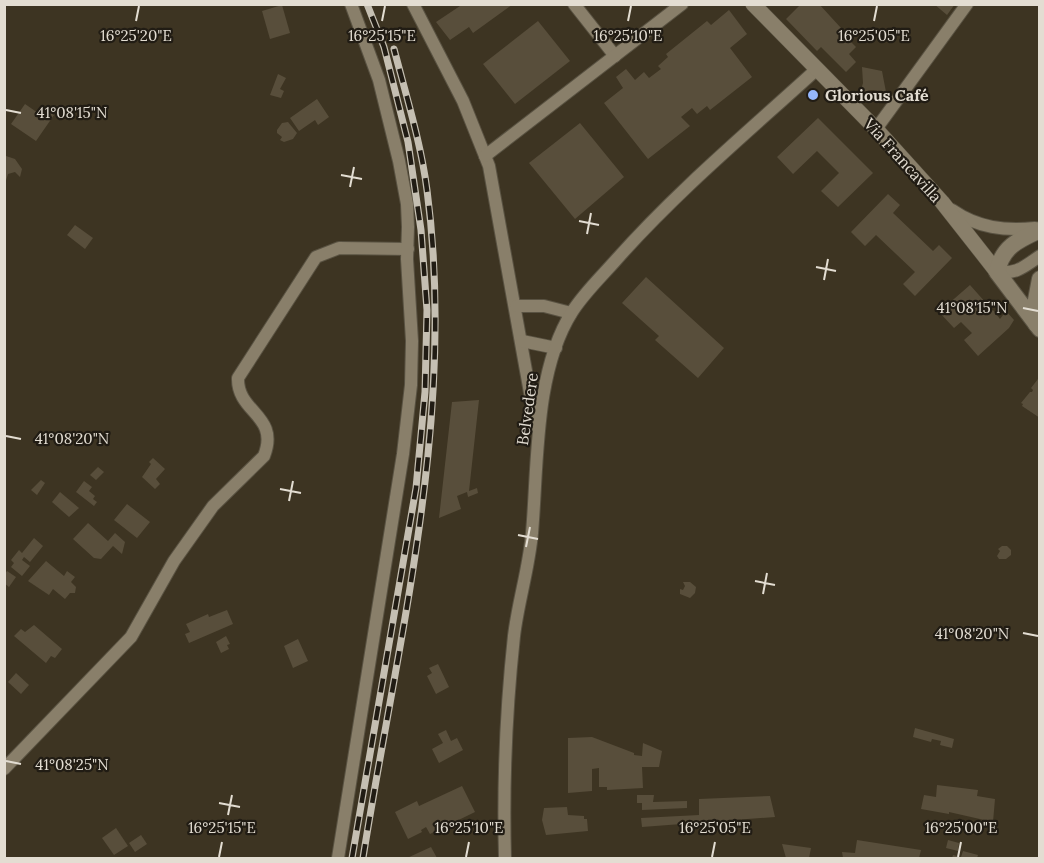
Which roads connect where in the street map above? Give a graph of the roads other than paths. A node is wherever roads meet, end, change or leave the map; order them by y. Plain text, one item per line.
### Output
1 (351, 4) edge
2 (413, 4) edge
3 (574, 4) edge
4 (682, 4) edge
5 (753, 4) edge
6 (967, 4) edge
7 (615, 56) junction
8 (817, 69) junction
9 (876, 129) junction
10 (485, 156) junction
11 (942, 202) junction
12 (1040, 229) edge
13 (408, 249) junction
14 (1040, 256) edge
15 (997, 272) junction
16 (1040, 279) edge
17 (516, 306) junction
18 (571, 314) junction
19 (1038, 326) edge
20 (522, 341) junction
21 (556, 348) junction
22 (538, 437) junction
23 (4, 769) edge
24 (338, 858) edge
25 (505, 858) edge

1 - 13 street
2 - 10 street
3 - 7 street
4 - 7 street
5 - 8 street, Via Francavilla
6 - 9 street
7 - 10 street
8 - 9 street, Via Francavilla
8 - 18 street, Belvedere
9 - 11 street, Via Francavilla
10 - 17 street
11 - 12 street
11 - 15 street, Via Francavilla
12 - 15 main road
13 - 23 street
13 - 24 street
14 - 15 street
15 - 19 main road, Via Francavilla
16 - 19 main road
17 - 18 street
17 - 20 street
18 - 21 street, Belvedere
20 - 21 street
20 - 22 street
21 - 22 street, Belvedere
22 - 25 street, Belvedere

